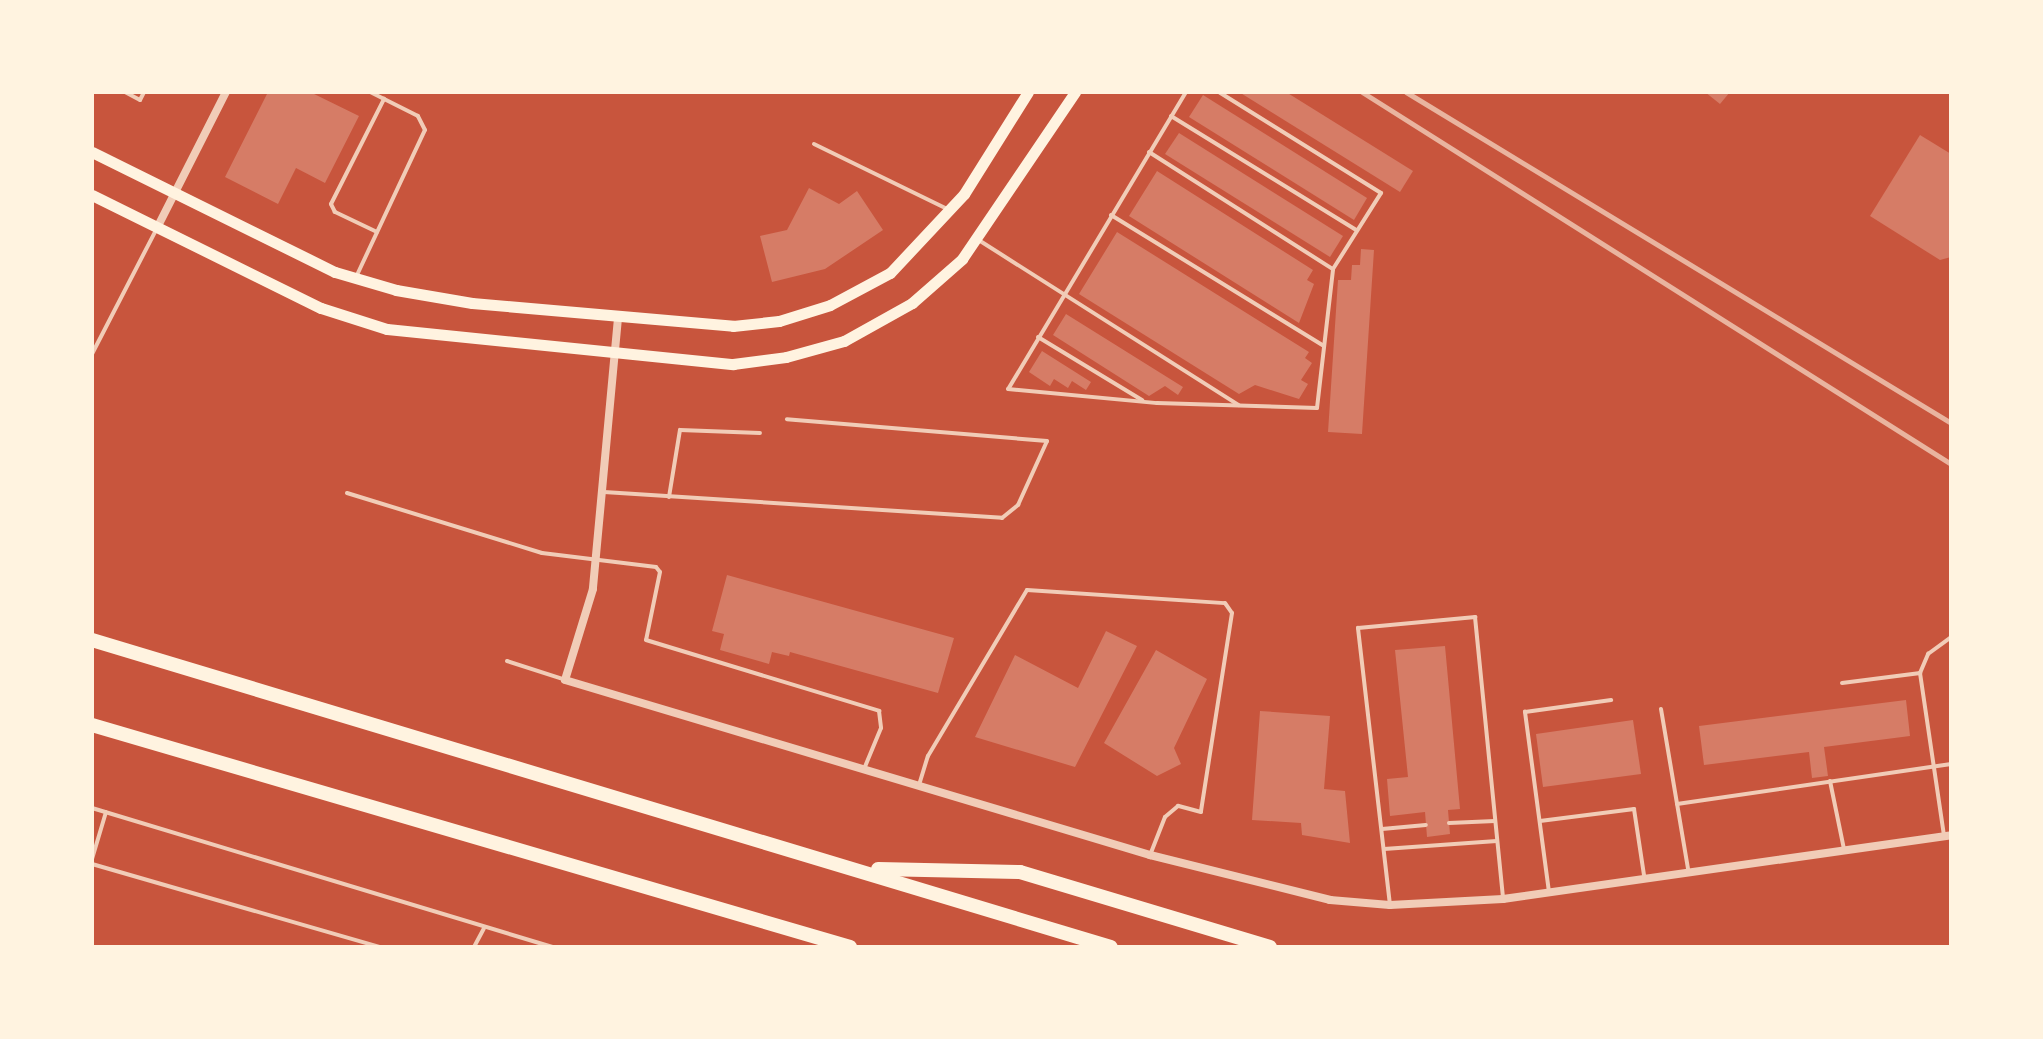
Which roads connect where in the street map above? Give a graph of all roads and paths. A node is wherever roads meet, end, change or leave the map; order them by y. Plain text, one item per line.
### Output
1 (125, 92) edge
2 (144, 92) edge
3 (226, 92) edge
4 (370, 92) edge
5 (1028, 92) edge
6 (1075, 92) edge
7 (1186, 92) edge
8 (1219, 92) edge
9 (384, 99) junction
10 (1171, 116) junction
11 (814, 144) dead end
12 (92, 152) edge
13 (1149, 152) junction
14 (174, 194) junction
15 (92, 195) edge
16 (951, 211) junction
17 (1111, 215) junction
18 (157, 228) junction
19 (1357, 231) junction
20 (377, 233) junction
21 (977, 239) junction
22 (1333, 269) junction
23 (356, 278) junction
24 (1063, 292) junction
25 (618, 318) junction
26 (1038, 337) junction
27 (1324, 346) junction
28 (92, 354) edge
29 (615, 355) junction
30 (1144, 401) junction
31 (1239, 405) junction
32 (787, 419) dead end
33 (760, 433) dead end
34 (602, 492) junction
35 (347, 493) dead end
36 (669, 497) junction
37 (596, 562) junction
38 (1951, 637) edge
39 (92, 640) edge
40 (507, 661) dead end
41 (1920, 673) junction
42 (565, 680) junction
43 (1842, 683) dead end
44 (1611, 700) dead end
45 (1661, 709) dead end
46 (92, 725) edge
47 (1951, 764) edge
48 (1934, 766) junction
49 (864, 769) junction
50 (1830, 781) junction
51 (919, 785) junction
52 (1677, 804) junction
53 (92, 808) edge
54 (106, 812) junction
55 (1495, 821) junction
56 (1539, 821) junction
57 (1449, 823) dead end
58 (1426, 825) dead end
59 (1382, 829) junction
60 (1948, 835) edge
61 (1497, 841) junction
62 (1384, 849) junction
63 (1844, 849) junction
64 (1150, 855) junction
65 (92, 861) edge
66 (862, 869) junction
67 (1688, 869) junction
68 (1644, 875) junction
69 (1549, 892) junction
70 (1503, 899) junction
71 (1390, 905) junction
72 (484, 927) junction
73 (256, 947) edge
74 (271, 947) edge
75 (377, 947) edge
76 (474, 947) edge
77 (553, 947) edge
78 (850, 947) edge
79 (1111, 947) edge
80 (1270, 947) edge

1 - 2 lane
3 - 14 street
4 - 9 lane
5 - 16 main road
6 - 21 main road
7 - 10 lane
8 - 19 lane
9 - 20 lane
9 - 20 lane
10 - 13 lane
10 - 19 lane
11 - 16 lane
12 - 14 main road
13 - 17 lane
13 - 22 lane
14 - 18 street
14 - 23 main road
15 - 18 main road
16 - 25 main road
17 - 24 lane
17 - 27 lane
18 - 28 lane
18 - 29 main road
19 - 22 lane
20 - 23 lane
21 - 24 lane
21 - 29 main road
22 - 27 lane
23 - 25 main road
24 - 26 lane
24 - 31 lane
25 - 29 street
26 - 30 lane
26 - 30 lane
27 - 31 lane
29 - 34 street
30 - 31 lane
32 - 36 lane
33 - 36 lane
34 - 36 lane
34 - 37 street
35 - 37 lane
37 - 42 street
37 - 49 lane
38 - 41 lane
39 - 66 highway
40 - 42 lane
41 - 43 lane
41 - 48 lane
42 - 49 street
44 - 56 lane
45 - 52 lane
46 - 78 highway
47 - 48 lane
48 - 50 lane
48 - 60 lane
49 - 51 street
50 - 52 lane
50 - 63 lane
51 - 64 street
51 - 64 lane
52 - 67 lane
53 - 54 lane
54 - 65 lane
54 - 72 lane
55 - 57 lane
55 - 59 lane
55 - 61 lane
56 - 68 lane
56 - 69 lane
58 - 59 lane
59 - 62 lane
60 - 63 street
61 - 62 lane
61 - 70 lane
62 - 71 lane
63 - 67 street
64 - 71 street
65 - 75 lane
66 - 79 highway
66 - 80 highway
67 - 68 street
68 - 69 street
69 - 70 street
70 - 71 street
72 - 76 lane
72 - 77 lane
73 - 74 lane

